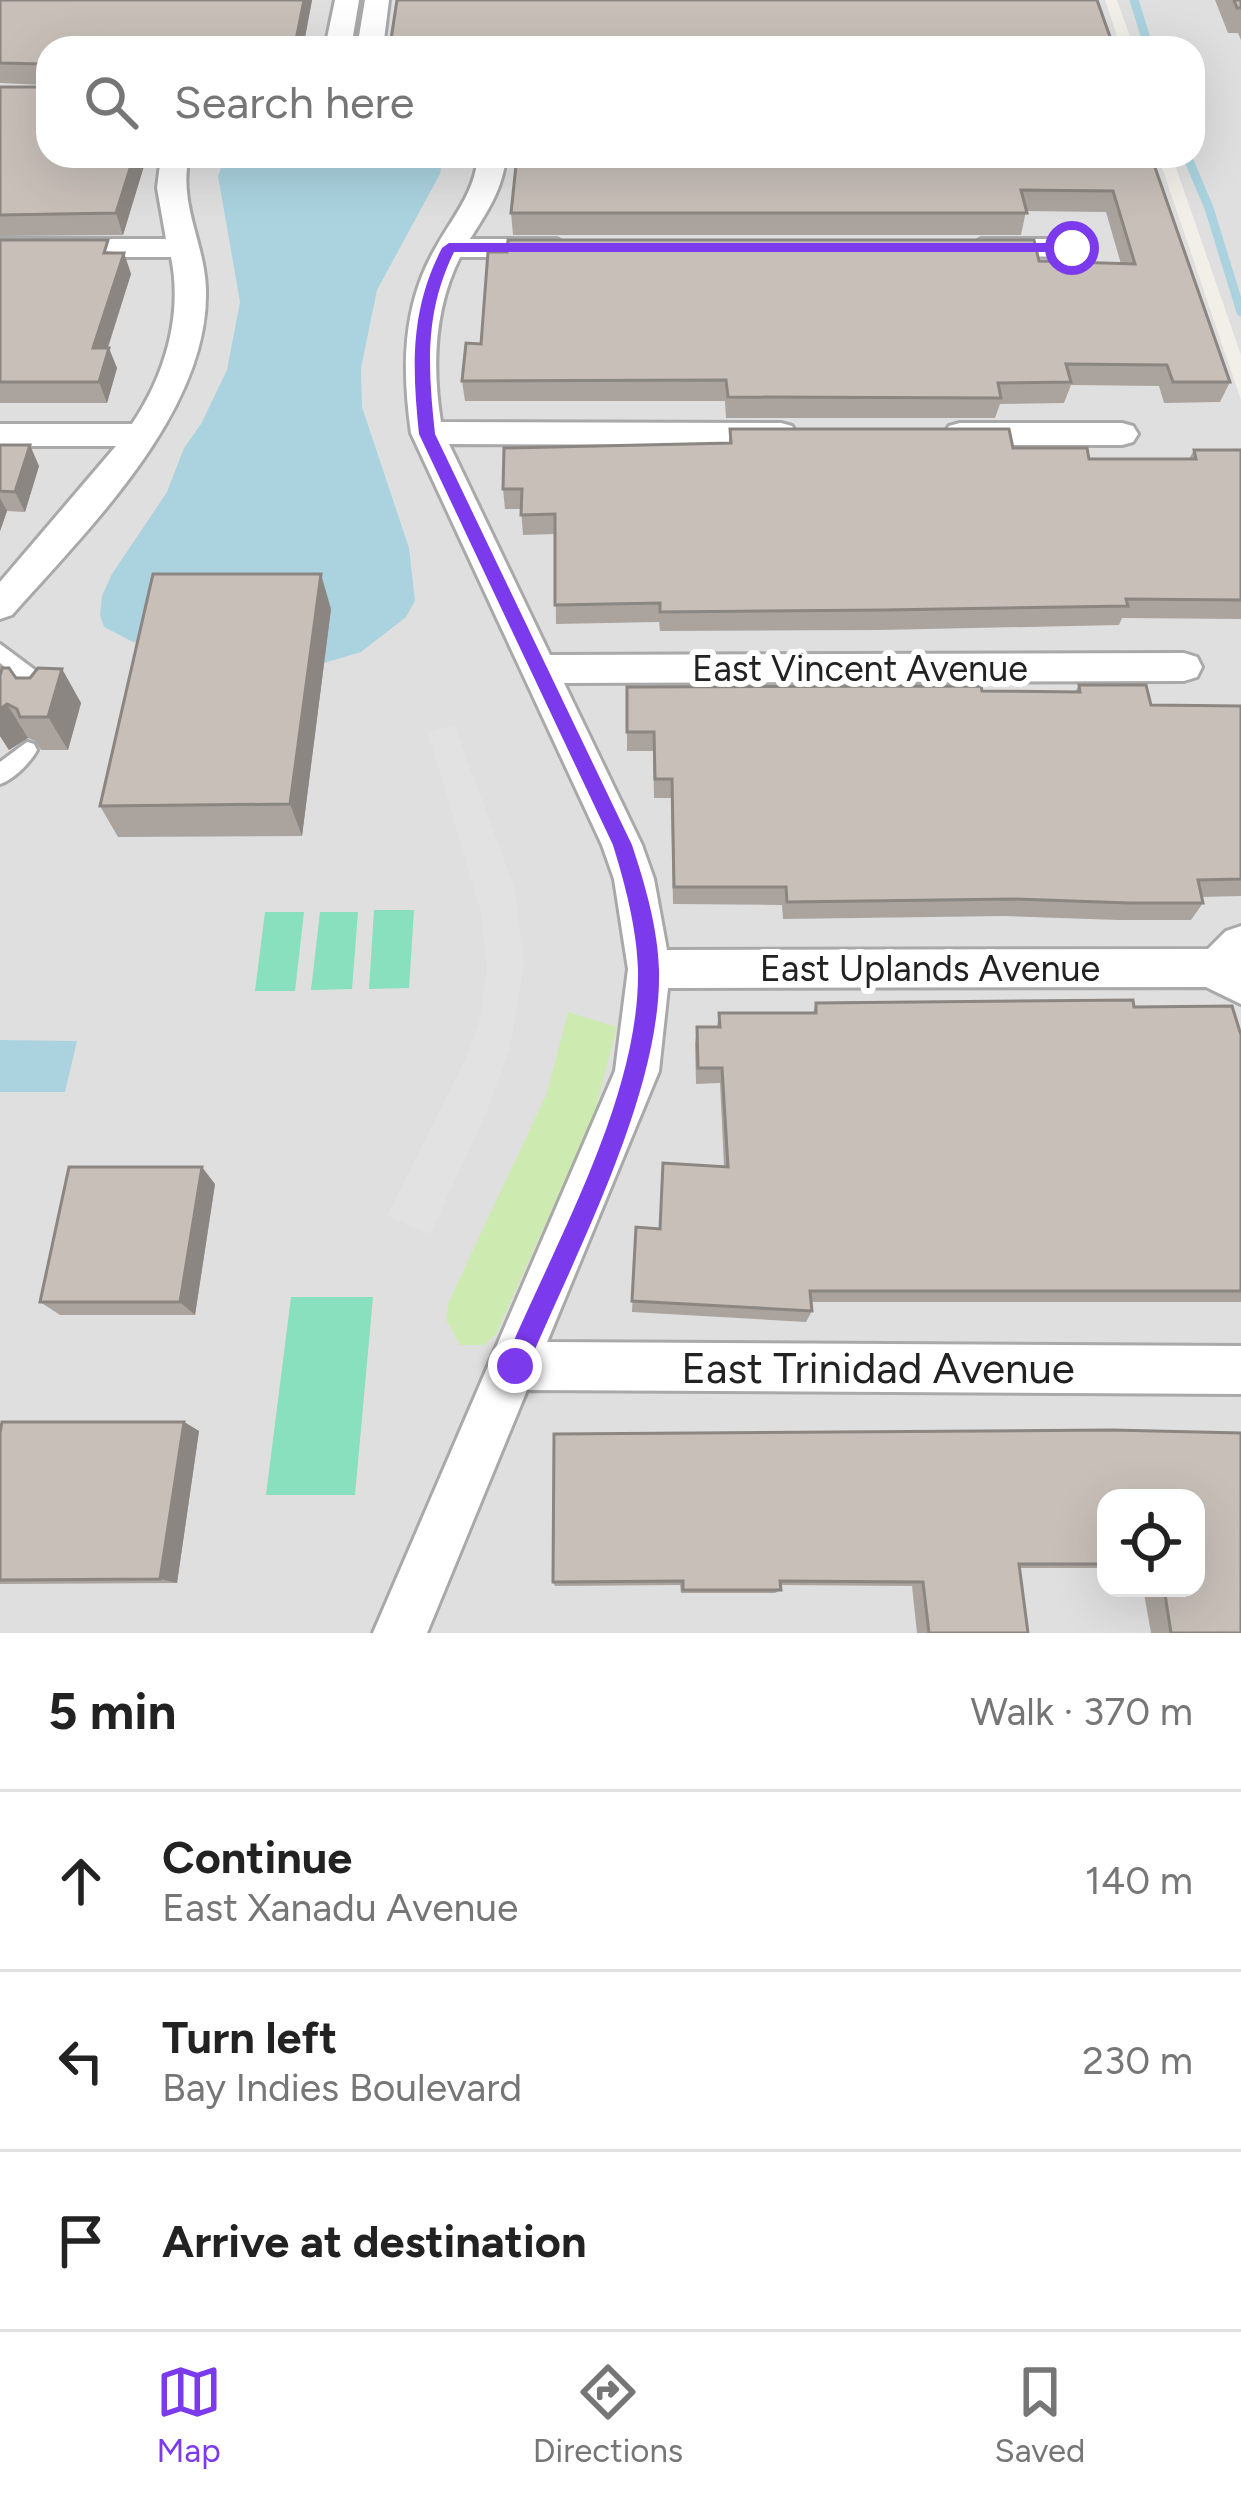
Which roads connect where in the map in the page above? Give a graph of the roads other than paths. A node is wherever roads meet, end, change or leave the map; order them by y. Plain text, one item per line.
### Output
1 (347, 0) edge
2 (377, 0) edge
3 (340, 36) edge
4 (372, 36) edge
5 (172, 168) edge
6 (490, 168) edge
7 (0, 248) edge
8 (184, 248) junction
9 (449, 248) junction
10 (593, 248) edge
11 (952, 248) edge
12 (1072, 248) dead end
13 (427, 434) junction
14 (811, 434) edge
15 (931, 434) edge
16 (1122, 434) dead end
17 (0, 435) edge
18 (139, 435) junction
19 (0, 605) edge
20 (0, 652) edge
21 (1184, 667) dead end
22 (537, 669) junction
23 (43, 702) edge
24 (27, 750) edge
25 (0, 775) edge
26 (1231, 966) edge
27 (649, 969) junction
28 (515, 1366) junction
29 (1241, 1370) edge
30 (400, 1633) edge

1 - 3 street
2 - 4 street
5 - 8 street
6 - 9 street
7 - 8 street
8 - 18 street
9 - 10 street
9 - 13 street
11 - 12 street
13 - 14 street
13 - 22 street
15 - 16 street
17 - 18 street
18 - 19 street
20 - 23 lane
21 - 22 street, East Vincent Avenue
22 - 27 street
24 - 25 lane
26 - 27 street, East Uplands Avenue
27 - 28 street
28 - 29 street, East Trinidad Avenue
28 - 30 street

